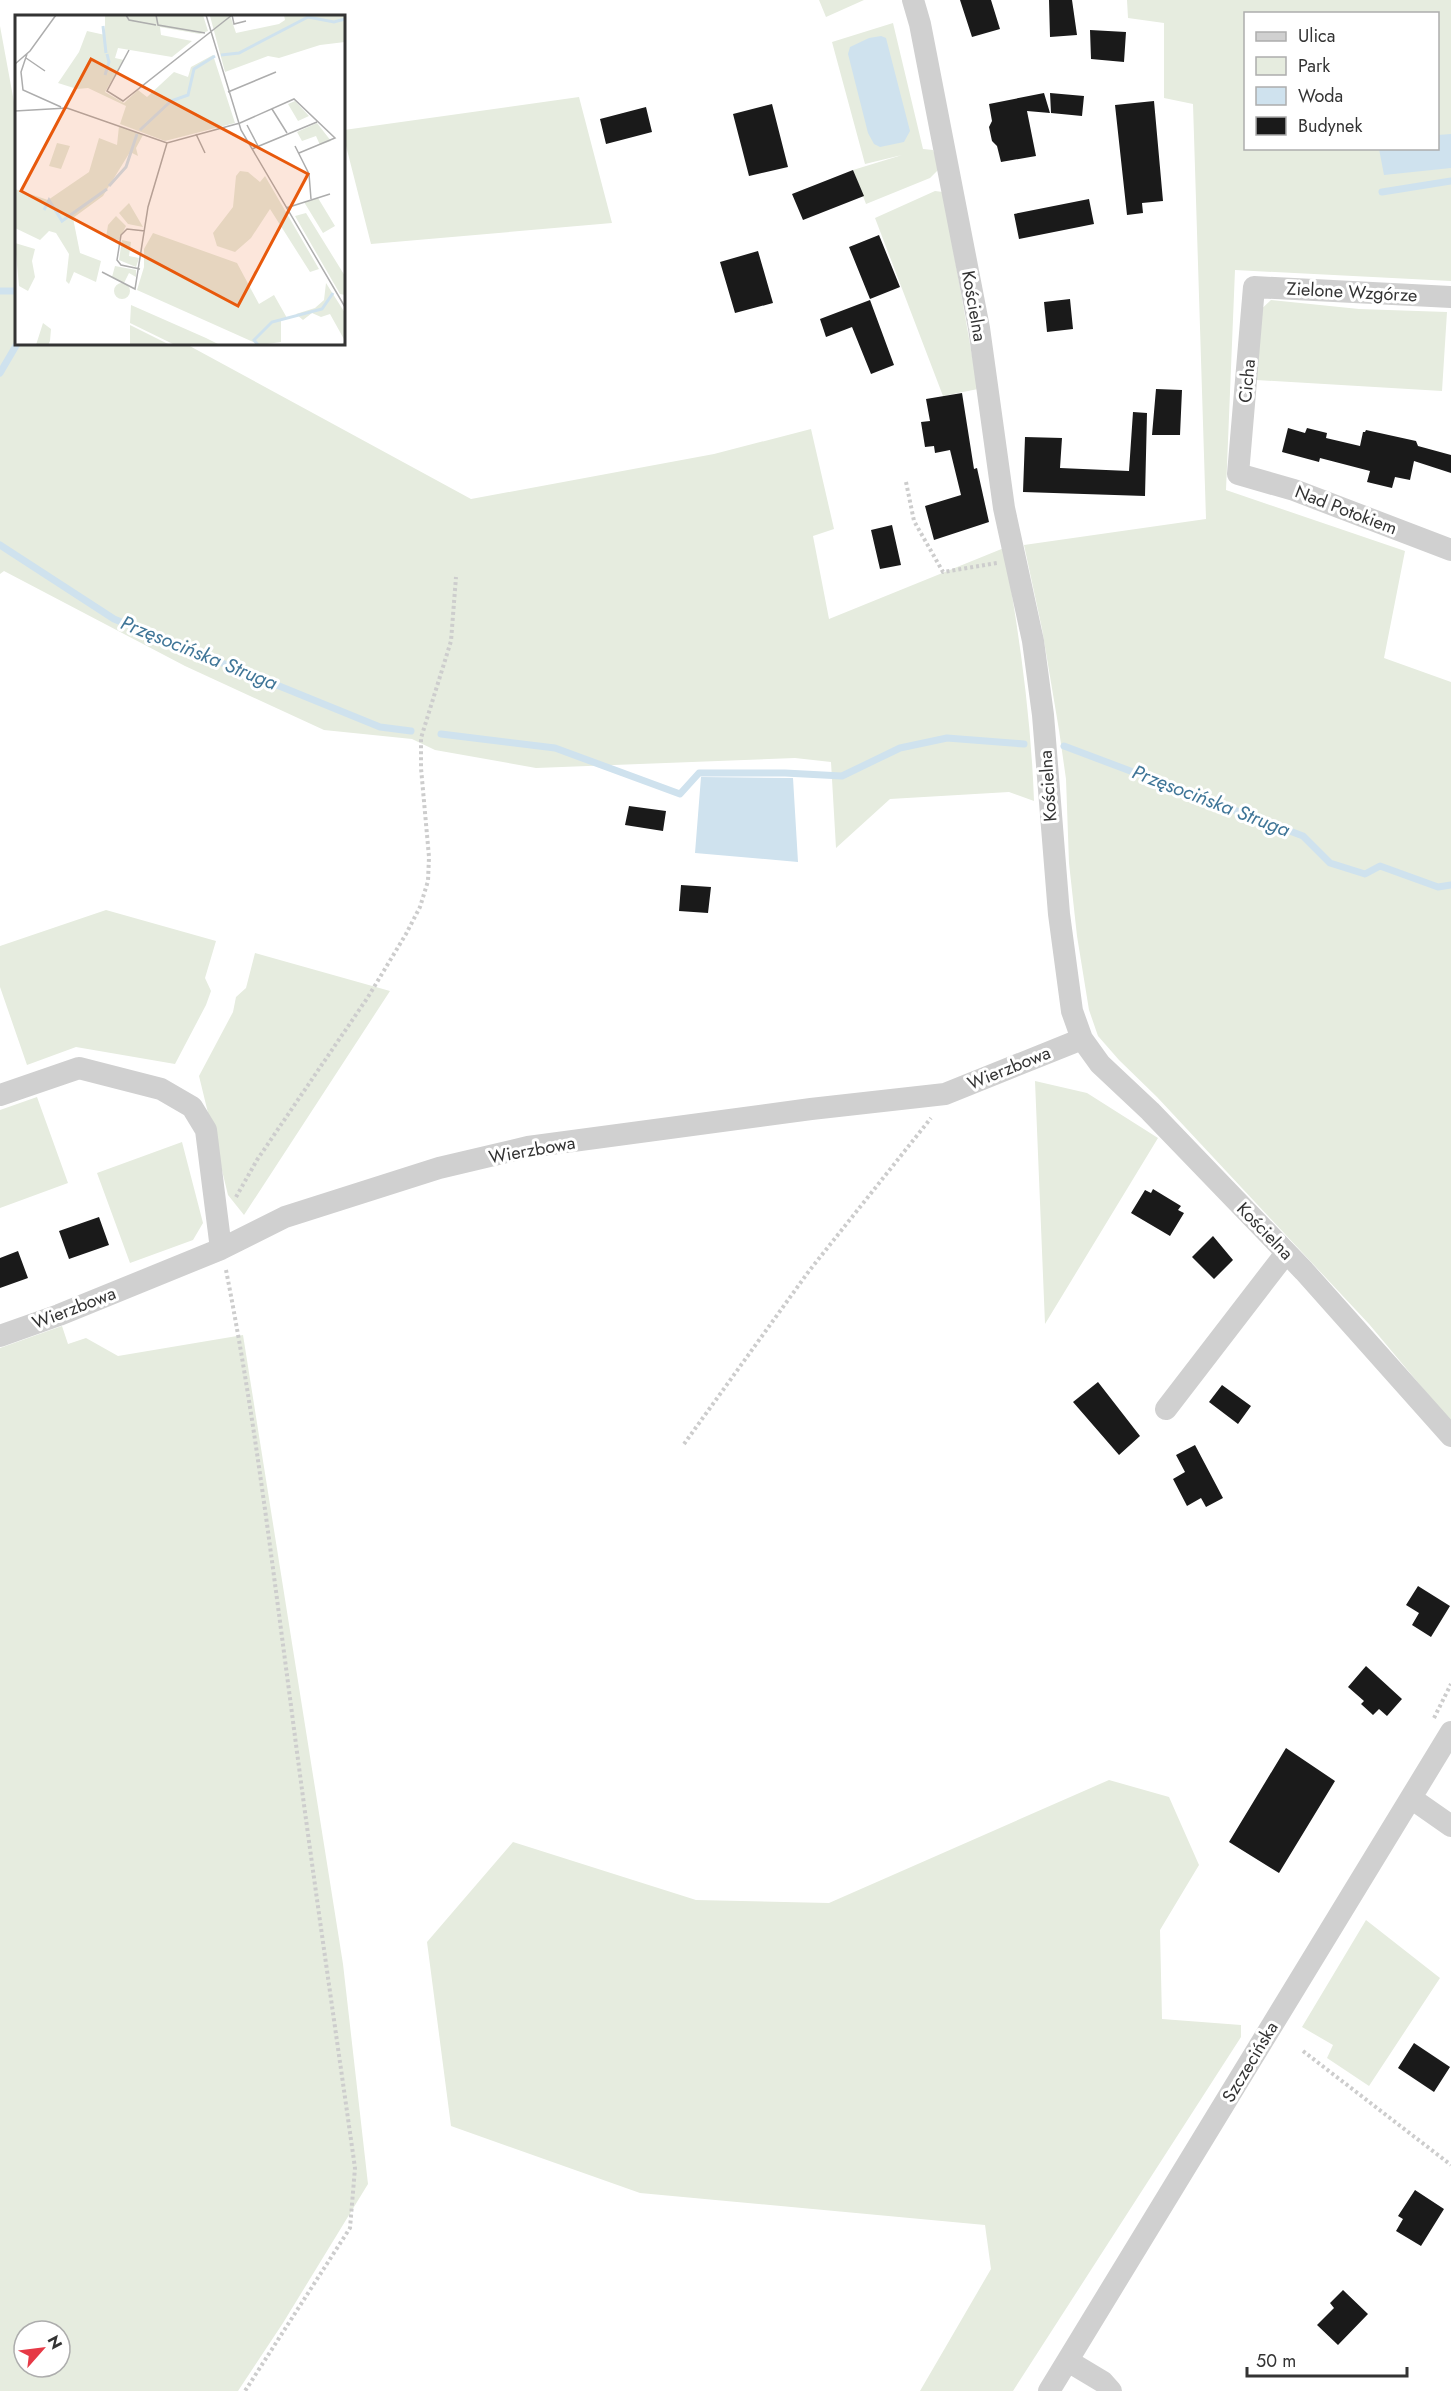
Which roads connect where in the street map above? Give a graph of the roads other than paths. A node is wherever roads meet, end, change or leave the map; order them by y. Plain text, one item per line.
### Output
1 (913, 0) edge
2 (1254, 287) joint
3 (1451, 297) edge
4 (1238, 474) joint
5 (1451, 550) edge
6 (1082, 1039) junction
7 (0, 1095) edge
8 (220, 1238) junction
9 (1286, 1253) junction
10 (0, 1336) edge
11 (1166, 1408) dead end
12 (1451, 1436) edge
13 (1451, 1732) edge
14 (1411, 1798) junction
15 (1451, 1826) edge
16 (1068, 2361) junction
17 (1049, 2391) edge
18 (1111, 2391) edge

1 - 6 street, Kościelna
2 - 3 street, Zielone Wzgórze
2 - 4 street, Cicha
4 - 5 street, Nad Potokiem
6 - 8 street, Wierzbowa
6 - 9 street, Kościelna
7 - 8 street
8 - 10 street, Wierzbowa
9 - 11 street
9 - 12 street, Kościelna
13 - 14 street, Szczecińska
14 - 15 street
14 - 16 street, Szczecińska
16 - 17 street, Szczecińska
16 - 18 street

